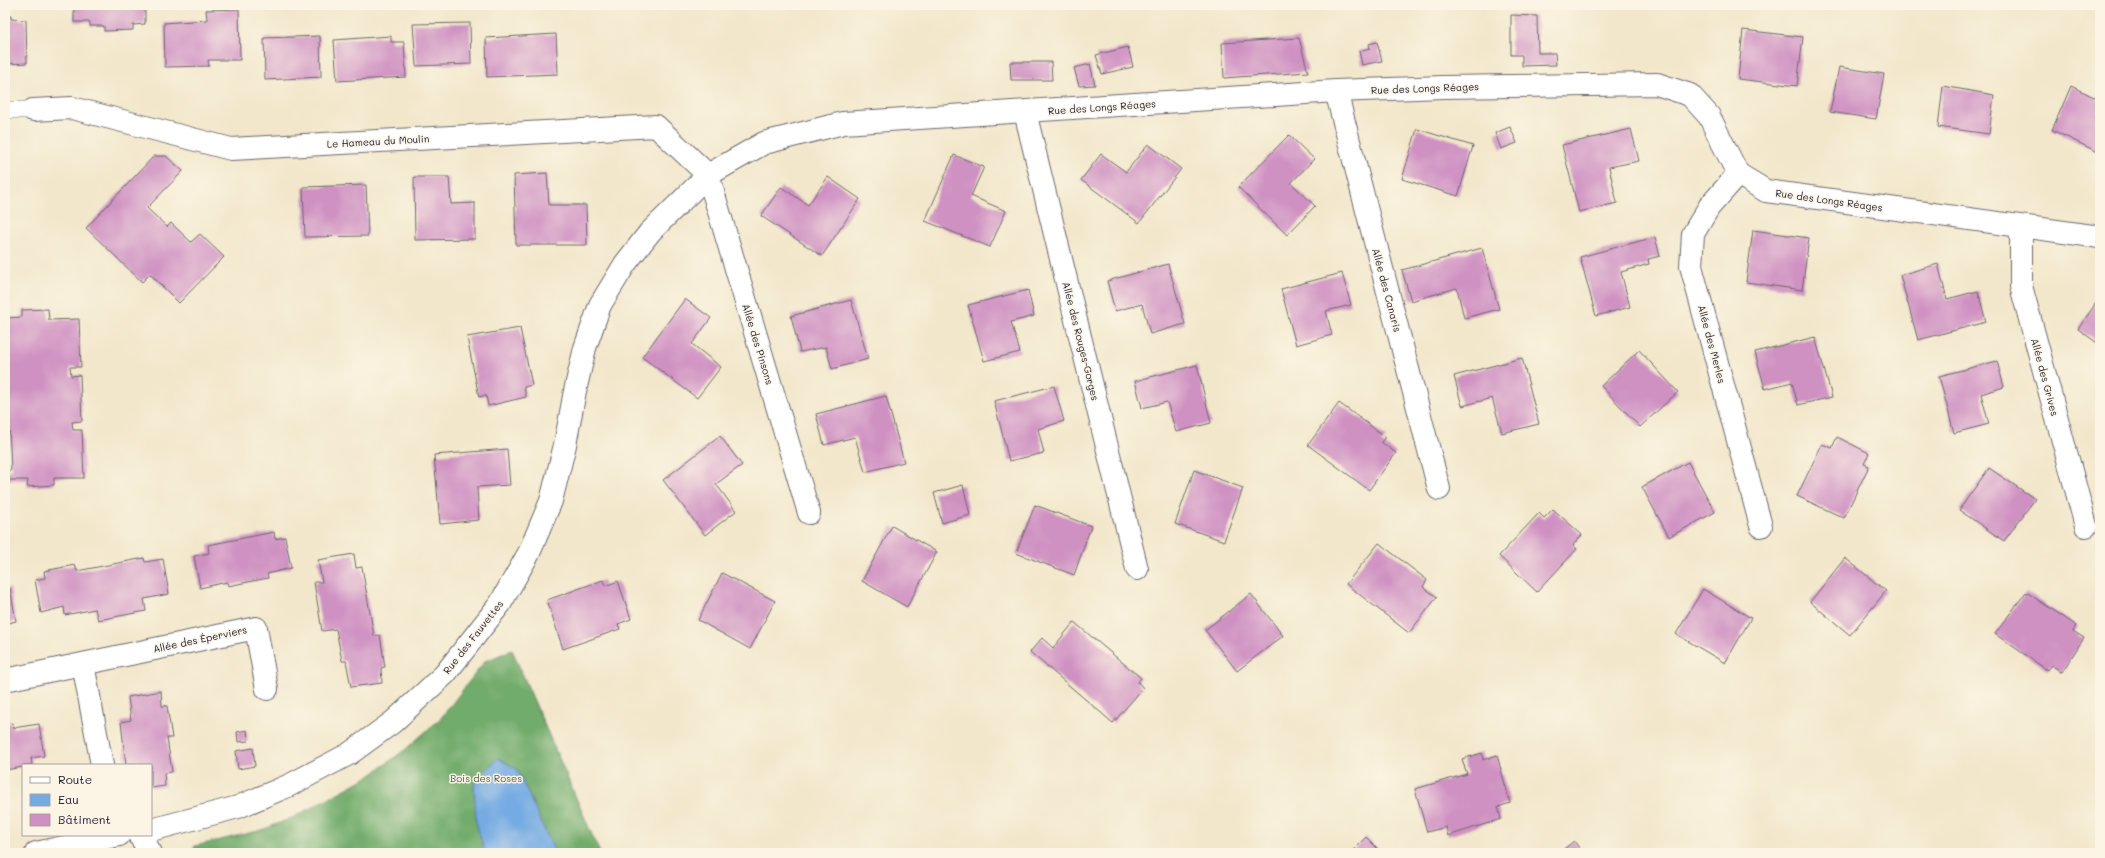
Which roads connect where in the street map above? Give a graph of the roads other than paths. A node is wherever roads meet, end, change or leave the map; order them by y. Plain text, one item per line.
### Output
1 (1336, 91) junction
2 (5, 110) edge
3 (33, 110) joint
4 (1025, 112) junction
5 (1738, 174) junction
6 (708, 175) junction
7 (2021, 226) junction
8 (2100, 237) edge
9 (1439, 489) dead end
10 (809, 513) dead end
11 (1761, 526) dead end
12 (2086, 526) dead end
13 (1137, 569) dead end
14 (83, 664) junction
15 (5, 680) edge
16 (267, 689) dead end
17 (102, 764) edge
18 (152, 830) edge
19 (114, 836) edge
20 (140, 836) edge
21 (36, 853) edge
22 (151, 853) edge

1 - 4 street, Rue des Longs Réages
1 - 5 street, Rue des Longs Réages
1 - 9 street, Allée des Canaris
2 - 3 lane
3 - 6 street, Le Hameau du Moulin
4 - 6 street, Rue des Longs Réages
4 - 13 street, Allée des Rouges-Gorges
5 - 7 street, Rue des Longs Réages
5 - 11 street, Allée des Merles
6 - 10 street, Allée des Pinsons
6 - 18 street, Rue des Fauvettes
7 - 8 street, Rue des Longs Réages
7 - 12 street, Allée des Grives
14 - 15 street, Allée des Éperviers
14 - 16 street, Allée des Éperviers
14 - 17 street
19 - 21 street
20 - 22 street

